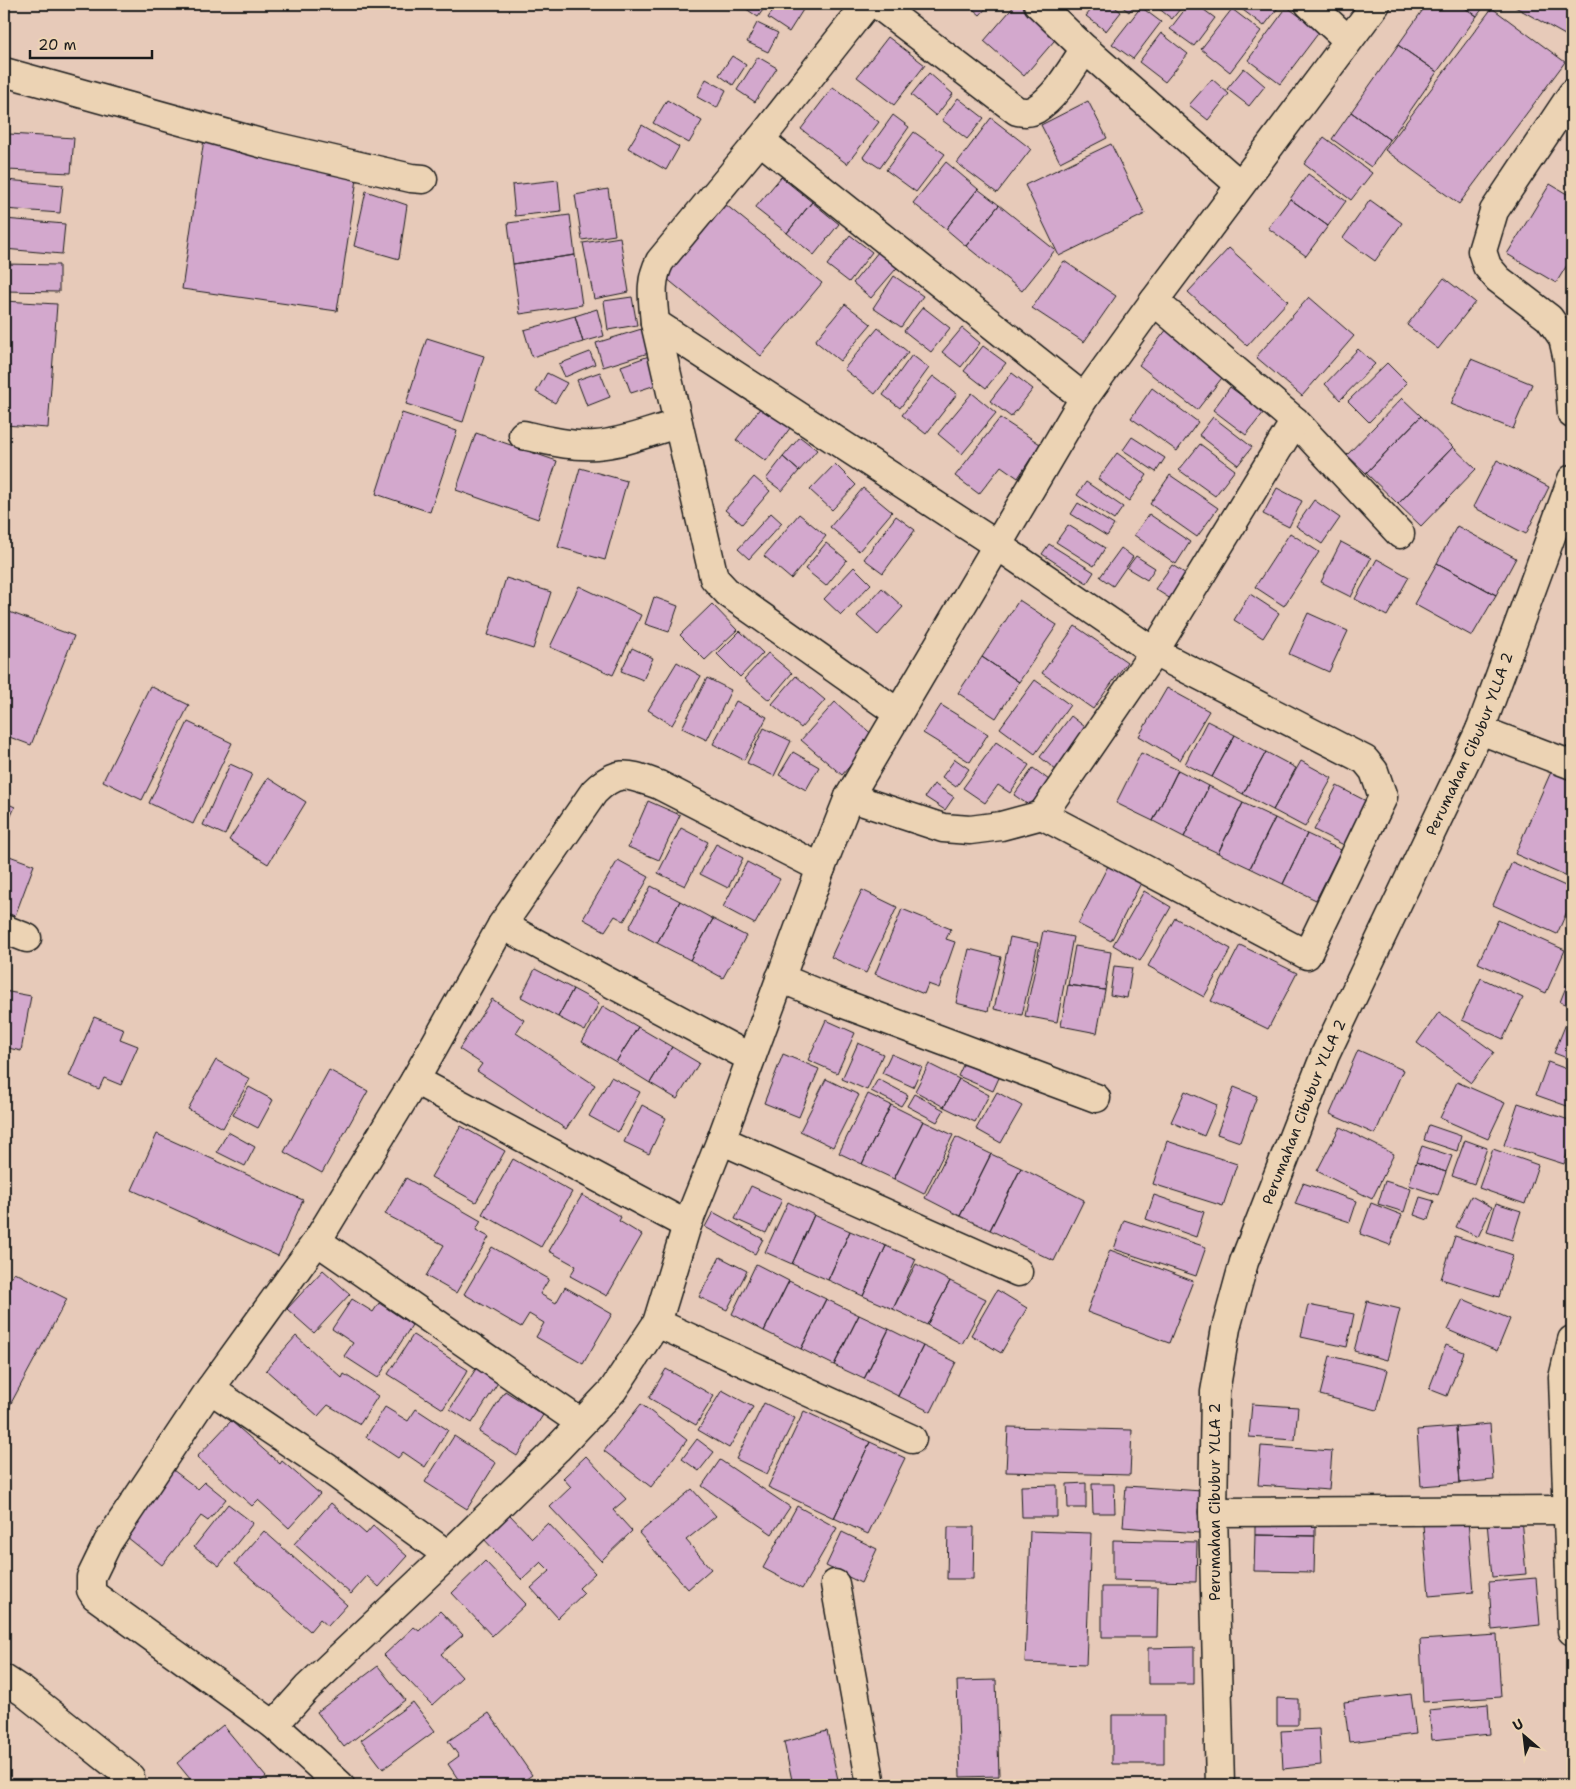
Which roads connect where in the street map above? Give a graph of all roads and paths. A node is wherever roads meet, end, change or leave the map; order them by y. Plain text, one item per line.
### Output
1 (867, 4) edge
2 (877, 4) edge
3 (1038, 4) edge
4 (1309, 4) edge
5 (1376, 4) edge
6 (1348, 40) junction
7 (1085, 49) junction
8 (4, 72) edge
9 (1572, 94) edge
10 (760, 140) junction
11 (423, 179) dead end
12 (1240, 185) junction
13 (1154, 301) junction
14 (656, 323) junction
15 (1084, 398) junction
16 (1572, 414) edge
17 (1295, 421) junction
18 (678, 424) junction
19 (523, 435) dead end
20 (1572, 479) edge
21 (1400, 534) dead end
22 (997, 545) junction
23 (1154, 652) junction
24 (898, 713) junction
25 (1480, 730) junction
26 (1572, 765) edge
27 (849, 797) junction
28 (1042, 815) junction
29 (821, 868) junction
30 (502, 925) junction
31 (780, 978) junction
32 (751, 1058) junction
33 (415, 1080) junction
34 (1096, 1098) dead end
35 (721, 1140) junction
36 (687, 1225) junction
37 (316, 1241) junction
38 (1018, 1272) dead end
39 (657, 1323) junction
40 (1572, 1340) edge
41 (210, 1389) junction
42 (581, 1423) junction
43 (912, 1438) dead end
44 (1567, 1510) junction
45 (1214, 1512) junction
46 (448, 1556) junction
47 (835, 1584) dead end
48 (1572, 1631) edge
49 (4, 1679) edge
50 (274, 1725) junction
51 (130, 1777) dead end
52 (340, 1785) edge
53 (871, 1785) edge
54 (1220, 1785) edge

1 - 10 street
2 - 7 street
3 - 7 street
4 - 6 street
5 - 6 street
6 - 12 street
7 - 12 street
8 - 11 street
9 - 16 street
10 - 14 street
10 - 15 street
12 - 13 street
13 - 15 street
13 - 17 street
14 - 18 street
14 - 22 street
15 - 22 street
17 - 21 street
17 - 23 street
18 - 19 street
18 - 24 street
20 - 25 street, Perumahan Cibubur YLLA 2
22 - 23 street
22 - 24 street
23 - 28 street
23 - 28 street
24 - 27 street
25 - 26 street
25 - 45 street, Perumahan Cibubur YLLA 2
27 - 28 street
27 - 29 street
29 - 30 street
29 - 31 street
30 - 32 street
30 - 33 street
31 - 32 street
31 - 34 street
32 - 35 street
33 - 36 street
33 - 37 street
35 - 36 street
35 - 38 street
36 - 39 street
37 - 41 street
37 - 42 street
39 - 42 street
39 - 43 street
40 - 44 street
41 - 46 street
41 - 50 street
42 - 46 street
44 - 45 street
44 - 48 street
45 - 54 street, Perumahan Cibubur YLLA 2
46 - 50 street
47 - 53 street
49 - 51 street
50 - 52 street

